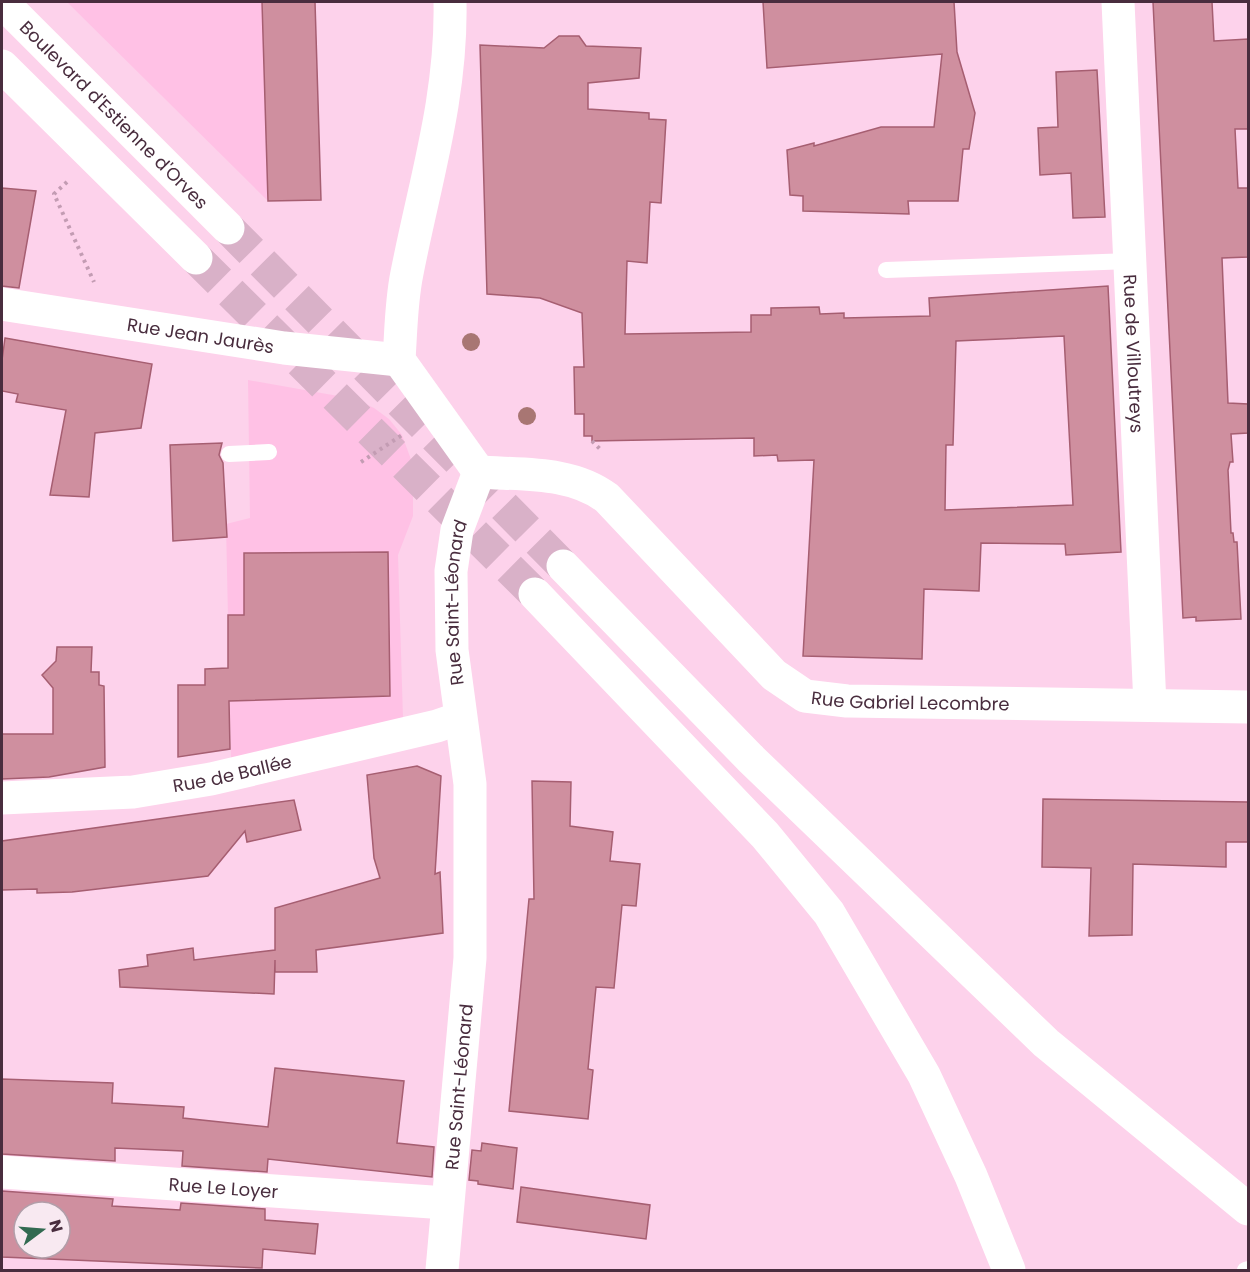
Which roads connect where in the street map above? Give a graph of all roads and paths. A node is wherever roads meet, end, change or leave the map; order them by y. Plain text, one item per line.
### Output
1 (2, 2) edge
2 (450, 2) edge
3 (1118, 2) edge
4 (2, 66) edge
5 (66, 182) dead end
6 (228, 228) tunnel mouth
7 (196, 258) tunnel mouth
8 (1130, 261) junction
9 (886, 270) dead end
10 (95, 283) dead end
11 (2, 304) edge
12 (399, 360) junction
13 (402, 435) dead end
14 (269, 452) dead end
15 (228, 454) dead end
16 (361, 462) dead end
17 (479, 472) junction
18 (563, 566) tunnel mouth
19 (535, 594) tunnel mouth
20 (1150, 705) junction
21 (1248, 707) edge
22 (460, 718) junction
23 (2, 798) edge
24 (2, 1172) edge
25 (446, 1203) junction
26 (1248, 1209) edge
27 (441, 1270) edge
28 (1009, 1270) edge

1 - 6 main road, Boulevard d'Estienne d'Orves
2 - 12 main road
3 - 8 main road, Rue de Villoutreys
4 - 7 main road
5 - 10 path
8 - 9 lane
8 - 20 main road, Rue de Villoutreys
11 - 12 main road, Rue Jean Jaurès
12 - 17 main road
13 - 16 path
14 - 15 lane
17 - 20 main road, Rue Gabriel Lecombre
17 - 22 main road, Rue Saint-Léonard
18 - 26 main road
19 - 28 main road
20 - 21 main road, Rue Gabriel Lecombre
22 - 23 main road, Rue de Ballée
22 - 25 main road, Rue Saint-Léonard
24 - 25 main road, Rue Le Loyer
25 - 27 main road, Rue Saint-Léonard

